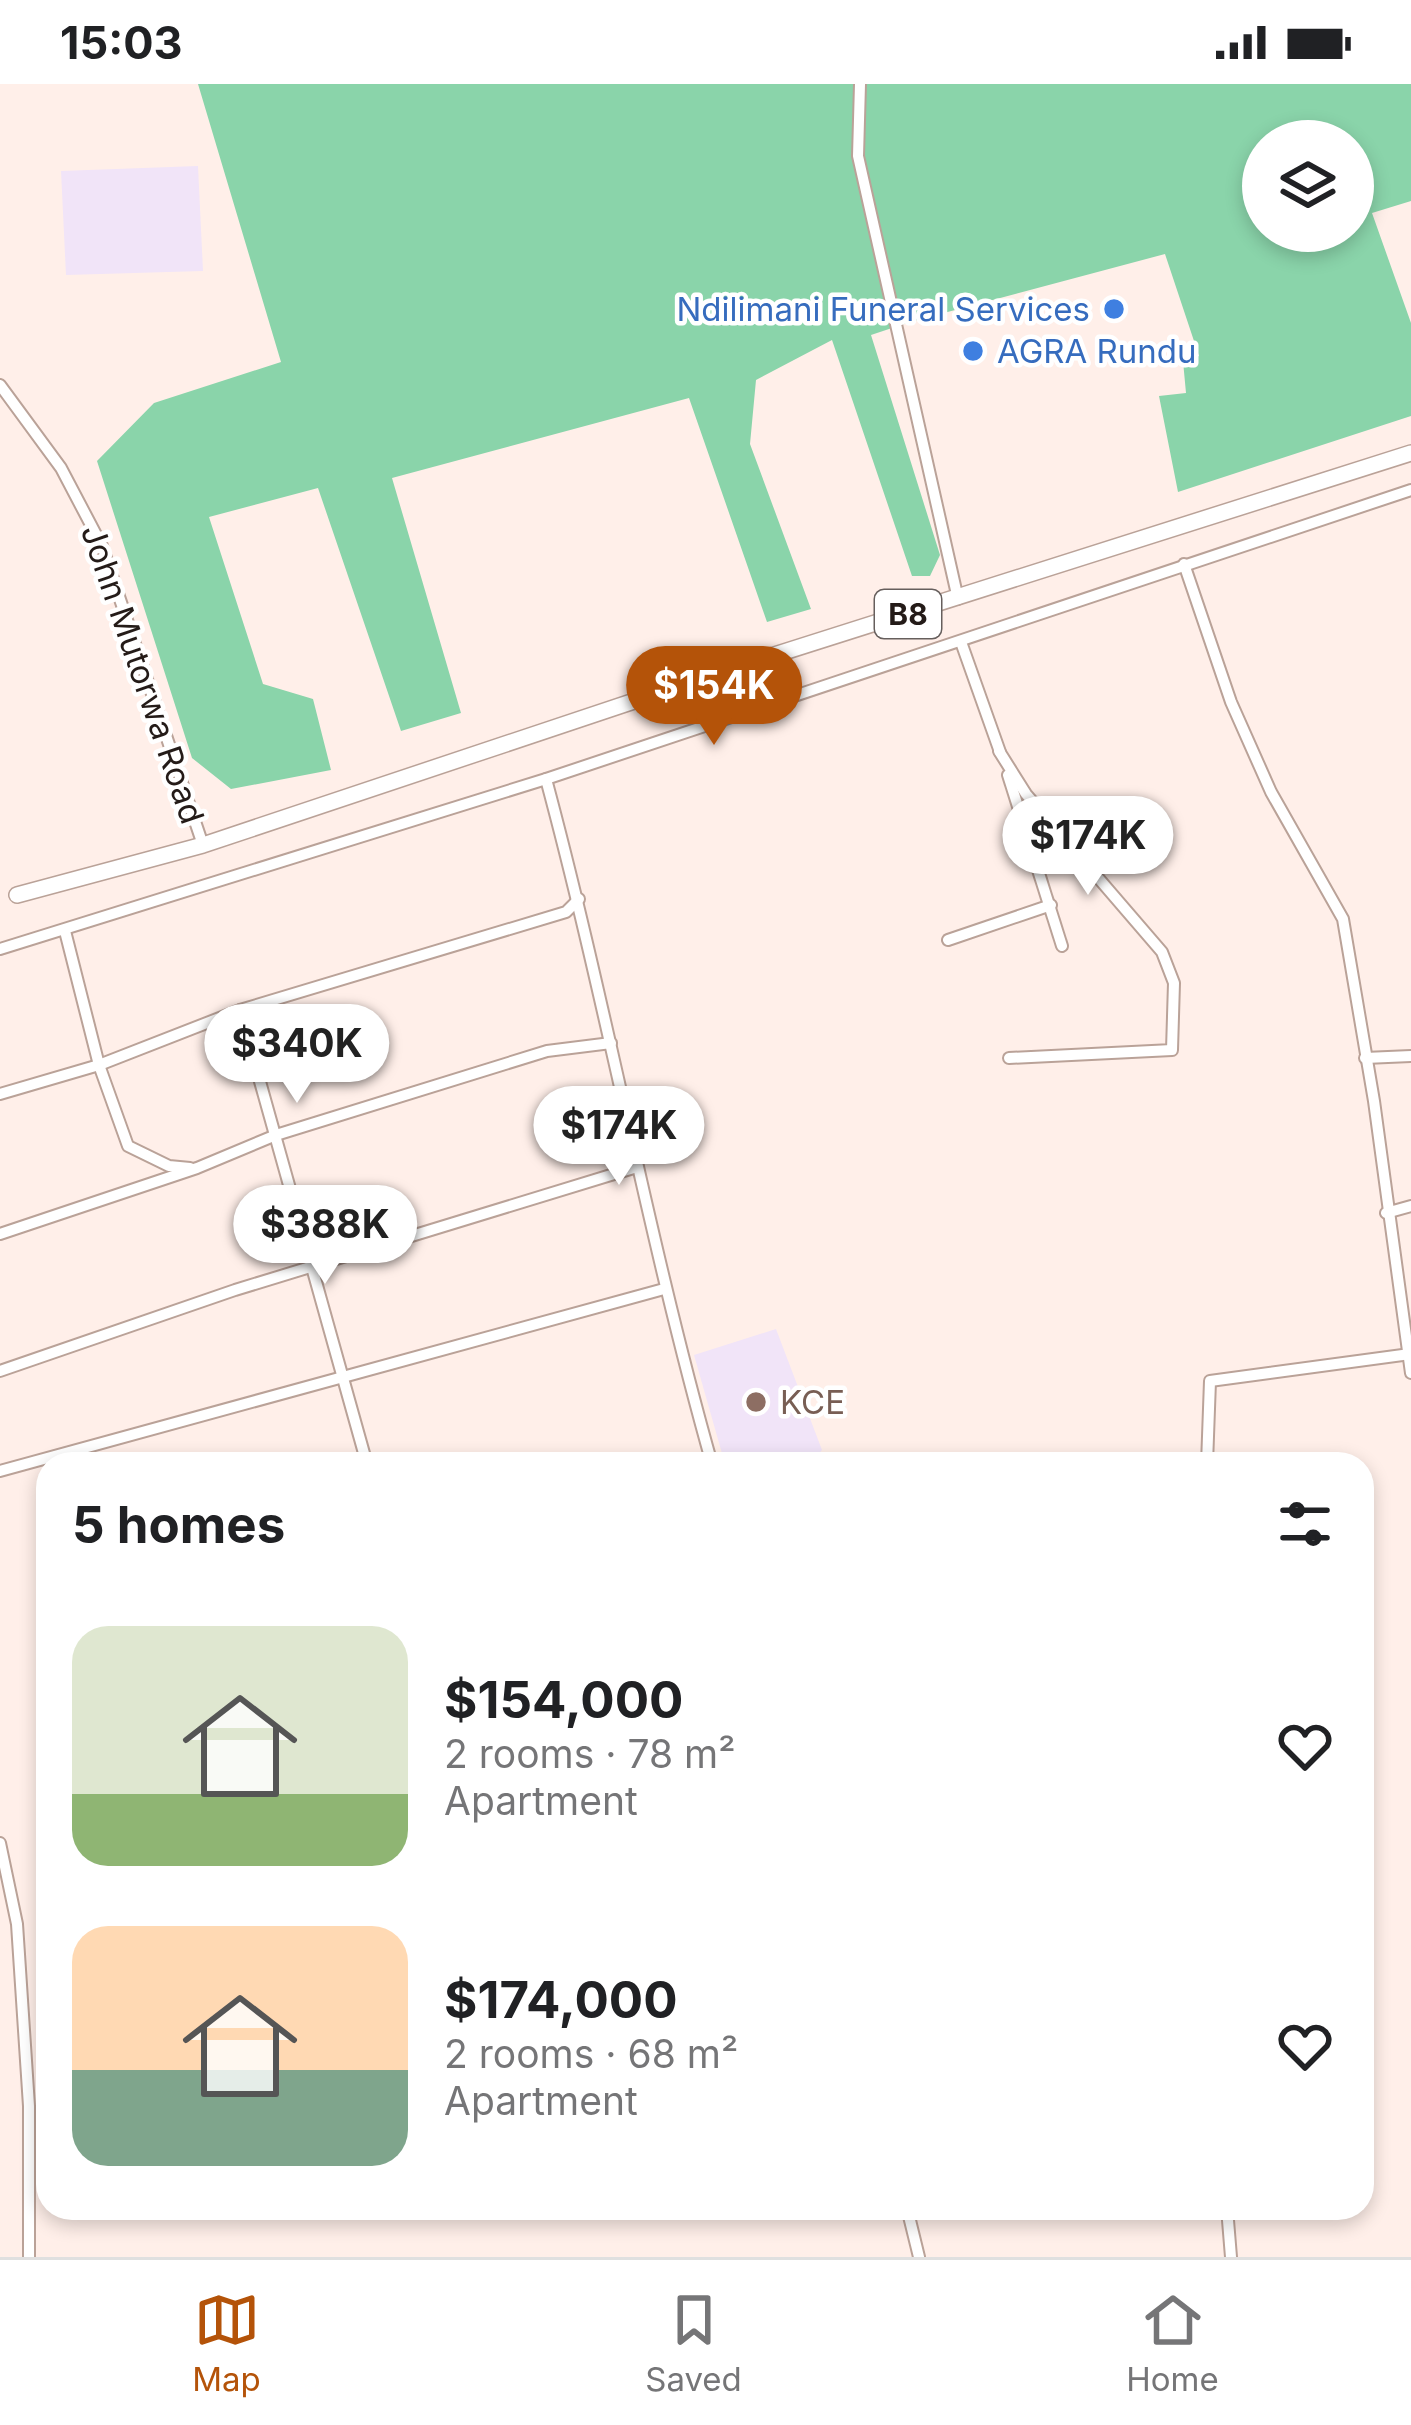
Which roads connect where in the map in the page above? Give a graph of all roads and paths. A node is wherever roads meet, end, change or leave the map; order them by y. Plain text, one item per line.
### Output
1 (860, 84) edge
2 (0, 385) edge
3 (1411, 453) edge
4 (1411, 490) edge
5 (1184, 564) junction
6 (958, 599) junction
7 (961, 642) junction
8 (999, 751) junction
9 (546, 779) junction
10 (201, 840) junction
11 (9, 898) edge
12 (579, 899) junction
13 (1051, 905) junction
14 (64, 931) junction
15 (948, 940) dead end
16 (1062, 946) dead end
17 (0, 950) edge
18 (241, 1010) junction
19 (611, 1043) junction
20 (1411, 1056) edge
21 (1009, 1058) dead end
22 (1365, 1058) junction
23 (99, 1065) junction
24 (0, 1094) edge
25 (276, 1135) junction
26 (637, 1167) junction
27 (197, 1168) junction
28 (1411, 1206) edge
29 (1386, 1213) junction
30 (0, 1234) edge
31 (314, 1265) junction
32 (1396, 1271) junction
33 (1411, 1271) edge
34 (664, 1288) junction
35 (1410, 1354) edge
36 (0, 1371) edge
37 (1411, 1373) edge
38 (344, 1376) junction
39 (69, 1452) edge
40 (364, 1452) edge
41 (709, 1452) edge
42 (1207, 1452) edge
43 (36, 1461) edge
44 (0, 1471) edge
45 (0, 1843) edge
46 (910, 2220) edge
47 (1228, 2220) edge
48 (29, 2257) edge
49 (919, 2257) edge
50 (1231, 2257) edge

1 - 6 street
2 - 10 street, John Mutorwa Road
3 - 6 highway, B8
4 - 5 street
5 - 7 street
5 - 22 street
6 - 10 highway, B8
7 - 8 street
7 - 9 street
8 - 13 street
8 - 21 street
9 - 12 street
9 - 14 street
10 - 11 highway, B8
12 - 18 street
12 - 19 street
13 - 15 street
13 - 16 street
14 - 17 street
14 - 23 street
18 - 23 street
18 - 25 street
19 - 25 street
19 - 26 street
20 - 22 street
22 - 29 street
23 - 24 street
23 - 27 street
25 - 27 street
25 - 31 street
26 - 31 street
26 - 34 street
27 - 30 street
28 - 29 street
29 - 32 street
31 - 36 street
31 - 38 street
32 - 33 street
32 - 35 street
34 - 38 street
34 - 41 street
35 - 37 street
35 - 42 street
38 - 39 street
38 - 40 street
43 - 44 street
45 - 48 street
46 - 49 street
47 - 50 street

